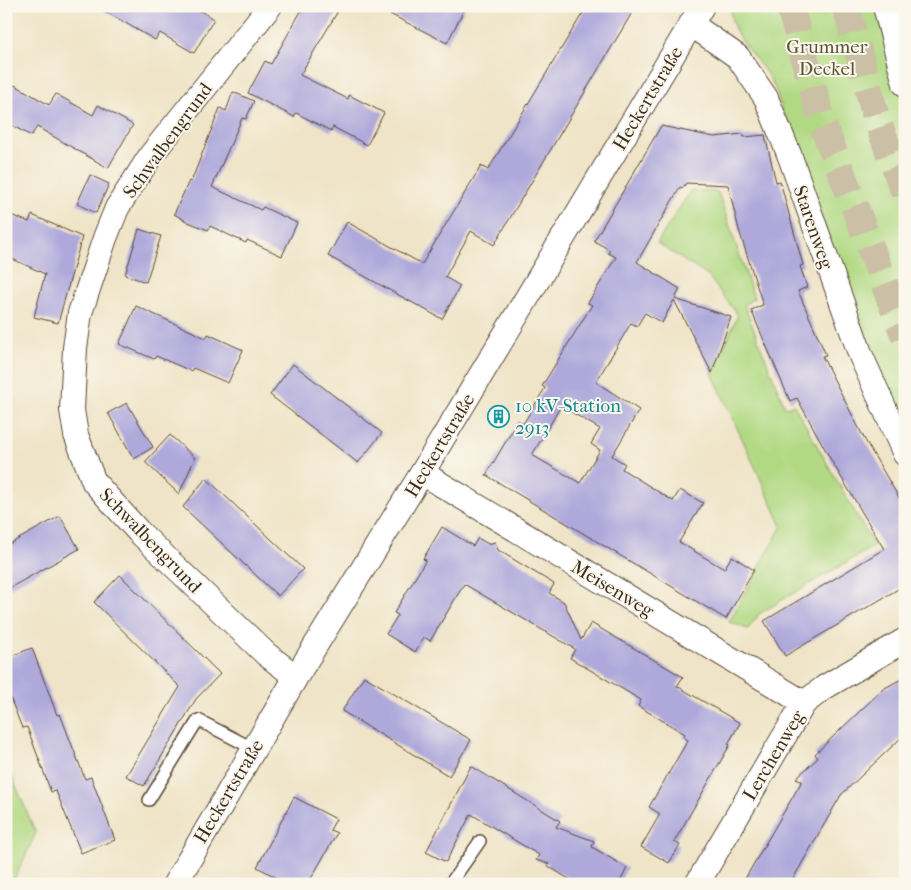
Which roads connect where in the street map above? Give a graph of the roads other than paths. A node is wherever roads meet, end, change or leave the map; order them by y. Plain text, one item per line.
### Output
1 (270, 6) edge
2 (885, 6) edge
3 (696, 15) edge
4 (905, 84) edge
5 (905, 454) edge
6 (422, 473) junction
7 (905, 640) edge
8 (296, 677) junction
9 (804, 703) junction
10 (254, 748) junction
11 (149, 800) dead end
12 (480, 841) dead end
13 (175, 884) edge
14 (450, 884) edge
15 (696, 884) edge

1 - 8 street, Schwalbengrund
2 - 4 street
3 - 5 street, Starenweg
3 - 6 street, Heckertstraße
6 - 8 street, Heckertstraße
6 - 9 street, Meisenweg
7 - 9 street, Lerchenweg
8 - 10 street, Heckertstraße
9 - 15 street, Lerchenweg
10 - 11 lane
10 - 13 street, Heckertstraße
12 - 14 lane

